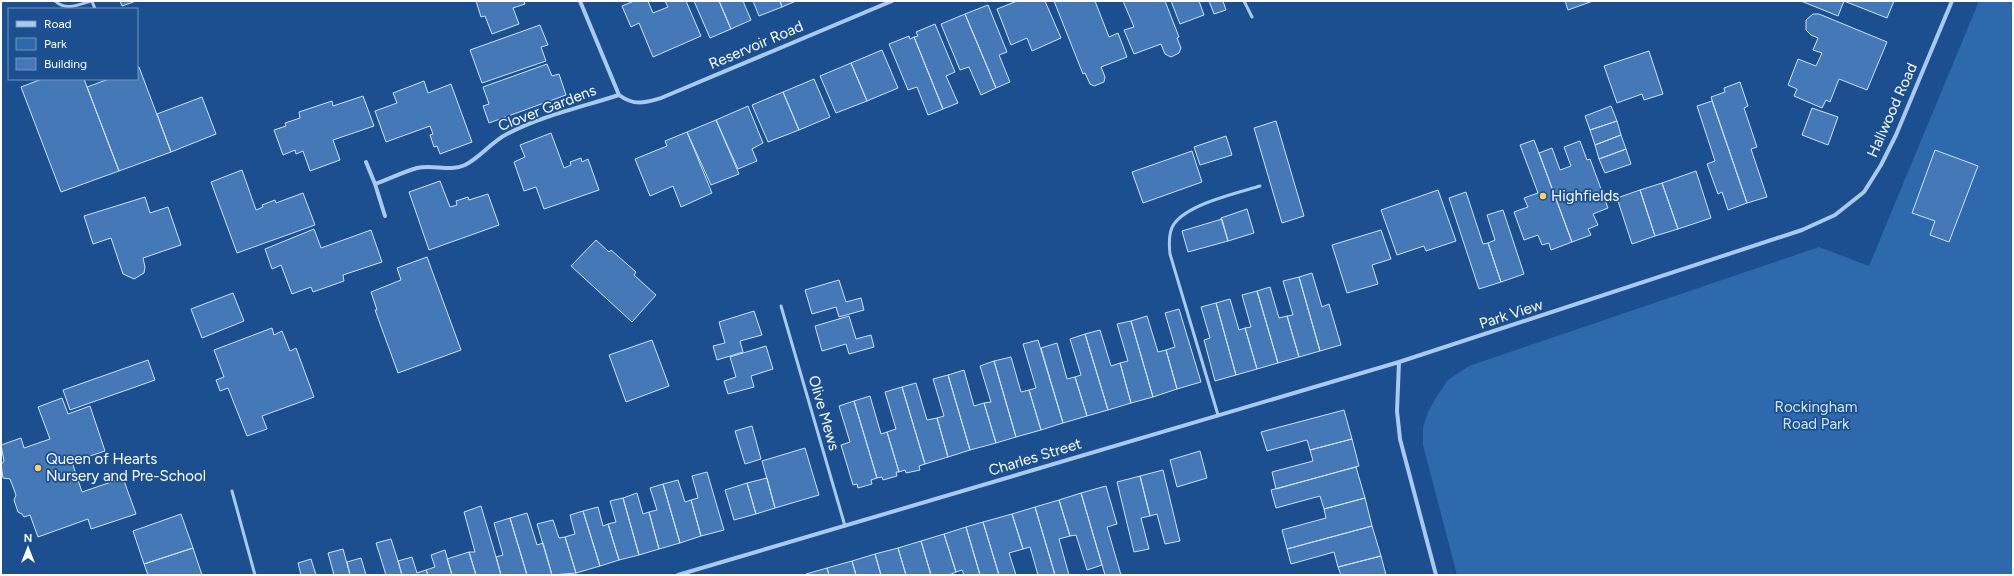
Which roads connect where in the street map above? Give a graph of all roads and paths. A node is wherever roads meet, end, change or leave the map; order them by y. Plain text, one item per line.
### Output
1 (55, 1) edge
2 (91, 1) edge
3 (580, 1) edge
4 (892, 1) edge
5 (1244, 1) edge
6 (1952, 1) edge
7 (1252, 17) dead end
8 (619, 95) junction
9 (366, 162) dead end
10 (374, 184) junction
11 (1260, 186) dead end
12 (1835, 215) joint
13 (385, 216) dead end
14 (781, 306) dead end
15 (1399, 362) junction
16 (1218, 415) junction
17 (232, 491) dead end
18 (845, 526) junction
19 (255, 575) edge
20 (678, 575) edge
21 (1436, 575) edge

1 - 2 lane
3 - 8 street
4 - 8 street, Reservoir Road
5 - 7 lane
6 - 12 street, Hallwood Road
8 - 10 street, Clover Gardens
9 - 10 street
10 - 13 street
11 - 16 lane
12 - 15 street, Park View
14 - 18 lane, Olive Mews
15 - 16 street, Charles Street
15 - 21 street
16 - 18 street, Charles Street
17 - 19 lane
18 - 20 street, Charles Street

